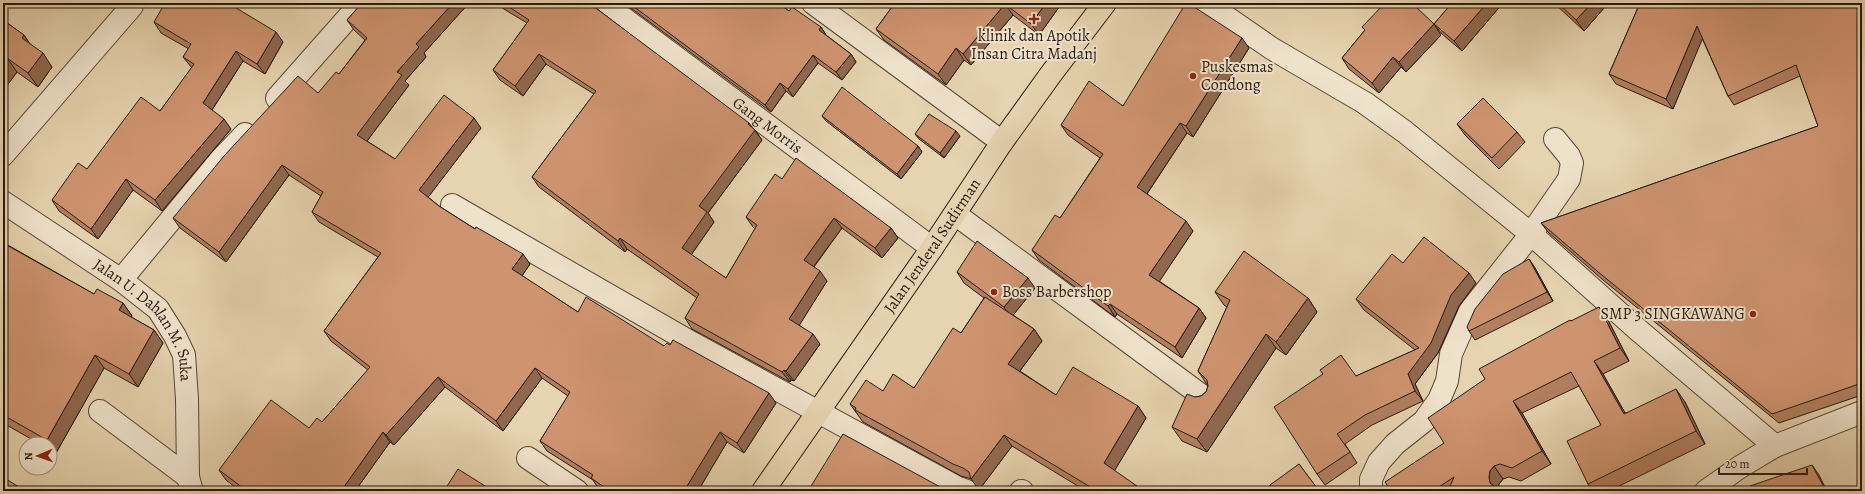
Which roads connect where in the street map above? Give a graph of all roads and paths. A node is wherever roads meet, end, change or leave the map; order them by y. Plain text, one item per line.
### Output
1 (361, 3) edge
2 (603, 3) edge
3 (813, 3) edge
4 (1106, 3) edge
5 (1206, 3) edge
6 (132, 6) dead end
7 (1555, 138) dead end
8 (1002, 142) junction
9 (3, 155) edge
10 (3, 202) edge
11 (452, 205) dead end
12 (955, 214) junction
13 (1531, 234) junction
14 (932, 248) junction
15 (122, 280) junction
16 (1205, 398) edge
17 (100, 411) dead end
18 (817, 411) junction
19 (1862, 412) edge
20 (1775, 446) junction
21 (528, 458) dead end
22 (190, 484) edge
23 (577, 491) edge
24 (763, 491) edge
25 (967, 491) edge
26 (1371, 491) edge
27 (1706, 491) edge

1 - 15 street
2 - 14 street, Gang Morris
3 - 8 street
4 - 8 main road, Jalan Jenderal Sudirman
5 - 13 street
6 - 9 street
7 - 13 street
8 - 12 main road, Jalan Jenderal Sudirman
10 - 15 street, Jalan U. Dahlan M. Suka
11 - 18 street
12 - 14 main road, Jalan Jenderal Sudirman
12 - 16 street
13 - 20 street
13 - 26 street
14 - 18 main road, Jalan Jenderal Sudirman
15 - 22 street, Jalan U. Dahlan M. Suka
17 - 22 street
18 - 24 main road, Jalan Jenderal Sudirman
18 - 25 street
19 - 20 street
20 - 27 street
21 - 23 street

